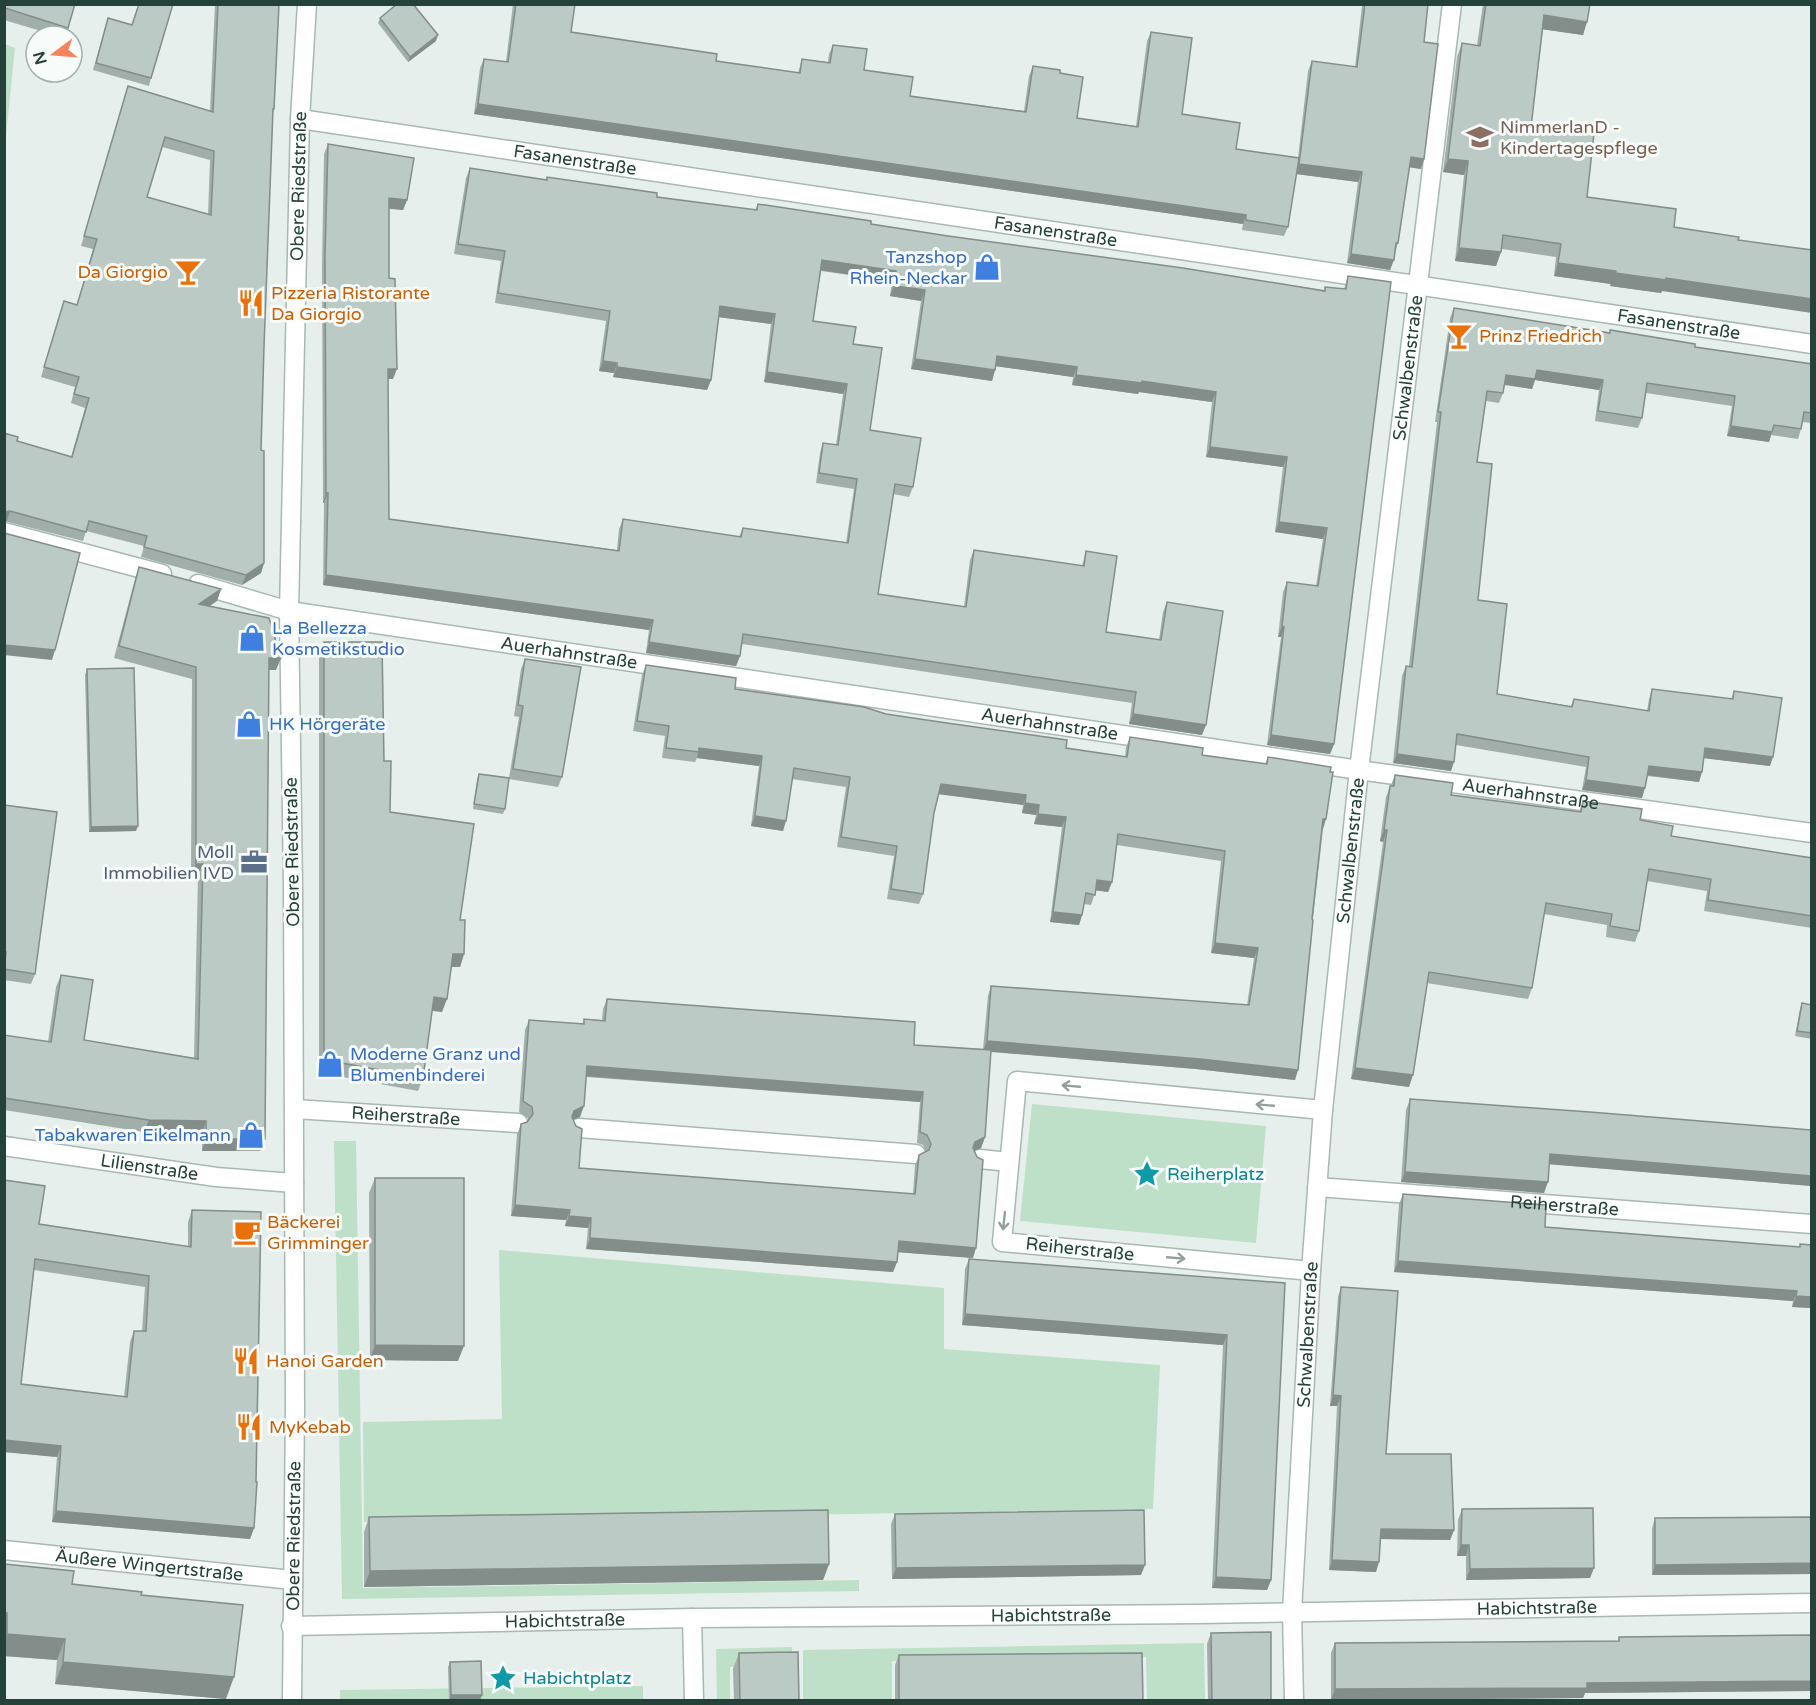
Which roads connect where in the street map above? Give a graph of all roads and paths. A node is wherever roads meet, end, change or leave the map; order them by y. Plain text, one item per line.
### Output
1 (306, 4) edge
2 (1452, 4) edge
3 (300, 119) junction
4 (1419, 286) junction
5 (1812, 345) edge
6 (4, 532) edge
7 (289, 611) junction
8 (1359, 770) junction
9 (1812, 833) edge
10 (294, 1109) junction
11 (1323, 1110) junction
12 (518, 1123) dead end
13 (579, 1128) edge
14 (4, 1146) edge
15 (916, 1154) dead end
16 (980, 1159) edge
17 (1010, 1162) junction
18 (294, 1183) junction
19 (1317, 1187) junction
20 (1812, 1224) edge
21 (1311, 1271) junction
22 (4, 1550) edge
23 (292, 1580) junction
24 (1812, 1604) edge
25 (1292, 1612) junction
26 (692, 1618) junction
27 (291, 1626) junction
28 (292, 1701) edge
29 (694, 1701) edge
30 (1294, 1701) edge

1 - 3 street, Obere Riedstraße
2 - 4 street, Schwalbenstraße
3 - 4 street, Fasanenstraße
3 - 7 street, Obere Riedstraße
4 - 5 street, Fasanenstraße
4 - 8 street, Schwalbenstraße
6 - 7 street, Auerhahnstraße
7 - 8 street, Auerhahnstraße
7 - 10 street, Obere Riedstraße
8 - 9 street, Auerhahnstraße
8 - 11 street, Schwalbenstraße
10 - 12 street, Reiherstraße
10 - 18 street, Obere Riedstraße
11 -> 17 street, Reiherstraße
11 - 19 street, Schwalbenstraße
13 - 15 street
14 - 18 street, Lilienstraße
16 - 17 street
17 -> 21 street, Reiherstraße
18 - 23 street, Obere Riedstraße
19 - 20 street, Reiherstraße
19 - 21 street, Schwalbenstraße
21 - 25 street, Schwalbenstraße
22 - 23 street, Äußere Wingertstraße
23 - 27 street, Obere Riedstraße
24 - 25 street, Habichtstraße
25 - 26 street, Habichtstraße
25 - 30 street, Schwalbenstraße
26 - 27 street, Habichtstraße
26 - 29 street
27 - 28 street, Obere Riedstraße

